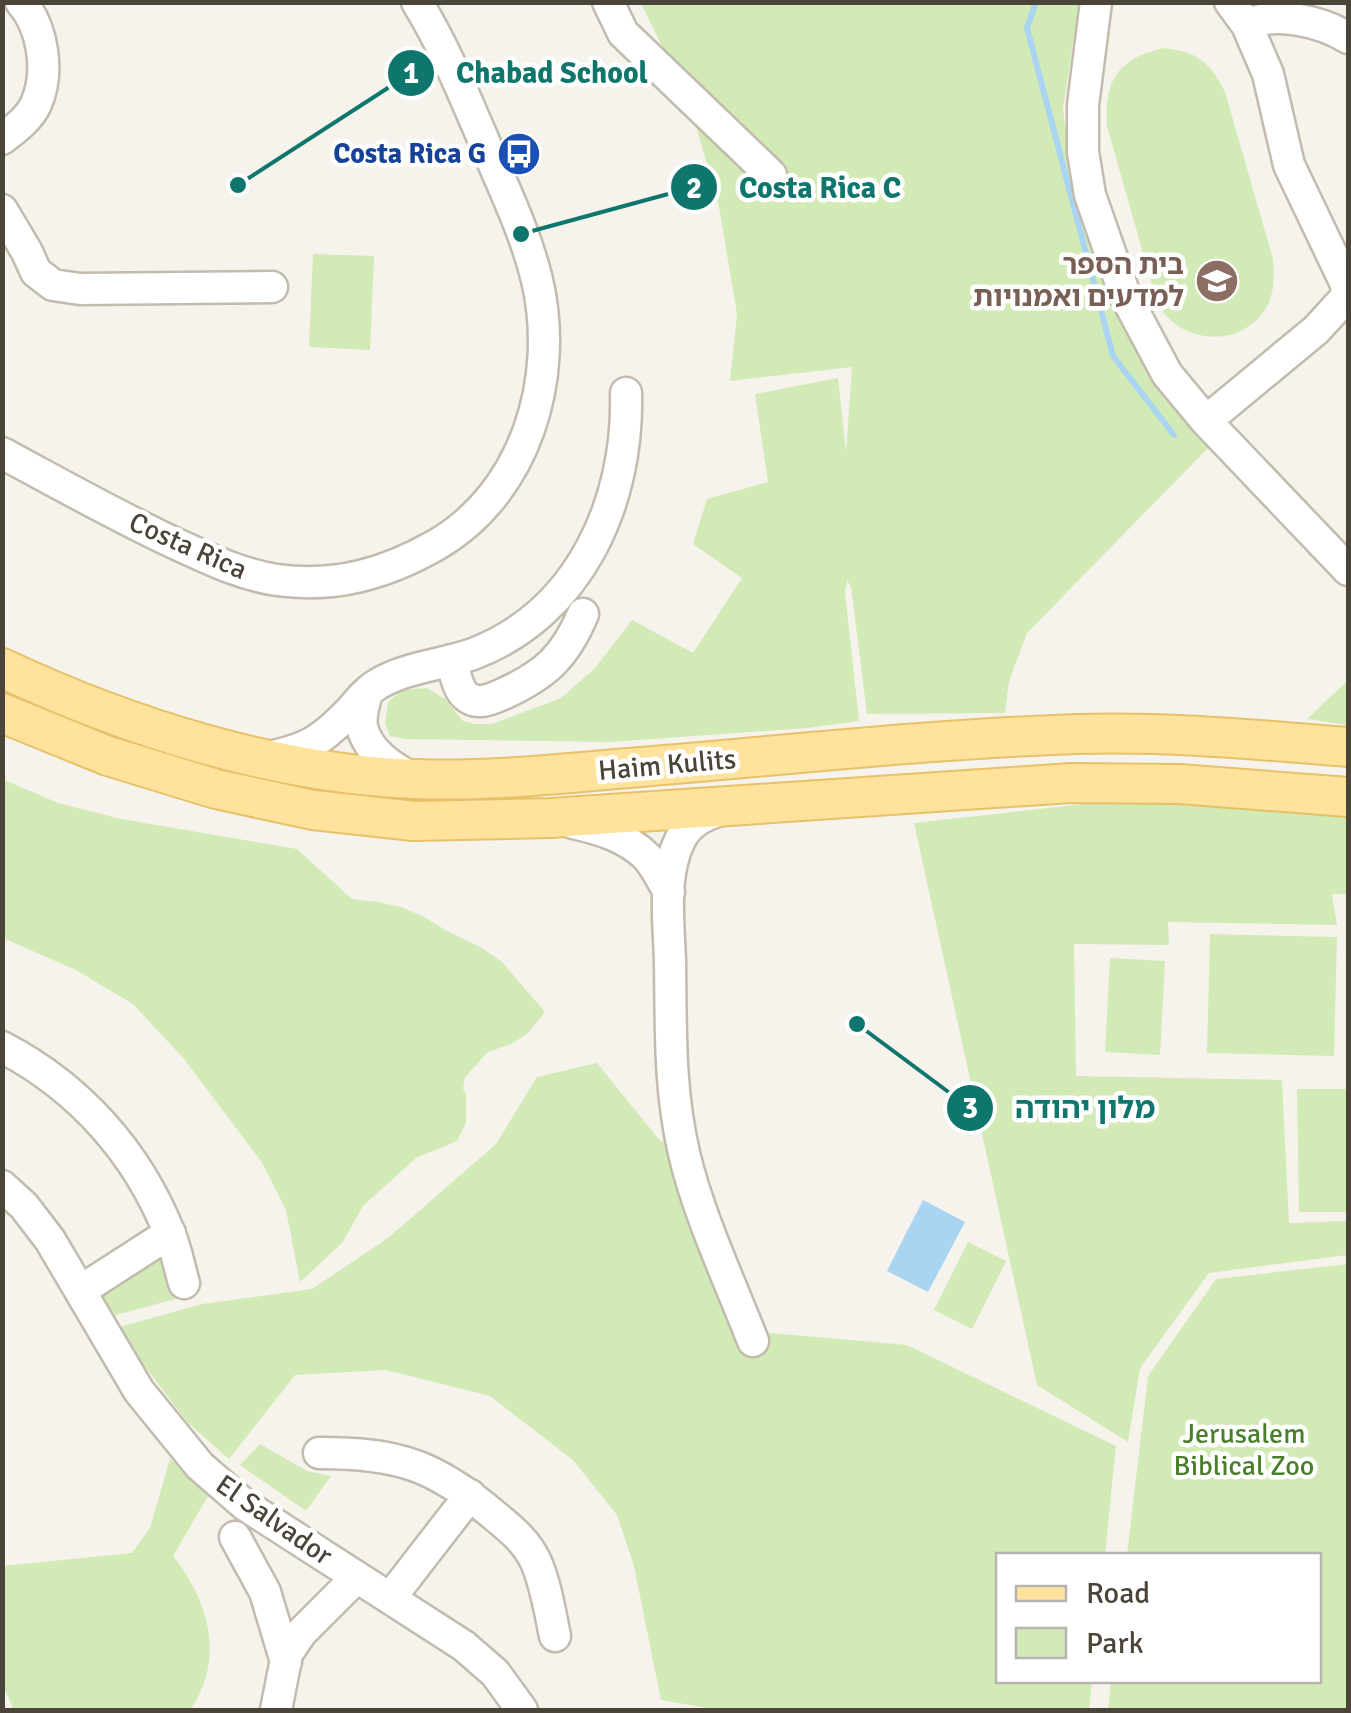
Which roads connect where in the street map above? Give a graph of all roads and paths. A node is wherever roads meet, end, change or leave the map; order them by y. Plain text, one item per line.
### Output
1 (20, 2) edge
2 (417, 2) edge
3 (608, 2) edge
4 (1096, 2) edge
5 (1239, 14) edge
6 (1348, 38) edge
7 (2, 140) edge
8 (771, 175) dead end
9 (2, 210) edge
10 (272, 287) dead end
11 (1348, 295) edge
12 (626, 393) dead end
13 (1206, 421) junction
14 (2, 453) edge
15 (1348, 570) edge
16 (583, 614) dead end
17 (451, 660) junction
18 (2, 668) edge
19 (367, 693) junction
20 (2, 713) edge
21 (1348, 747) edge
22 (265, 758) junction
23 (415, 780) junction
24 (1348, 796) edge
25 (739, 806) junction
26 (551, 818) junction
27 (668, 892) junction
28 (2, 1047) edge
29 (2, 1186) edge
30 (170, 1232) junction
31 (184, 1283) dead end
32 (80, 1292) junction
33 (753, 1341) dead end
34 (320, 1453) dead end
35 (470, 1495) junction
36 (235, 1537) dead end
37 (357, 1577) junction
38 (391, 1597) junction
39 (556, 1636) dead end
40 (286, 1662) junction
41 (276, 1710) edge
42 (522, 1710) edge

1 - 7 street
2 - 14 street, Costa Rica
3 - 8 street
4 - 13 street
5 - 6 street
5 - 11 street
9 - 10 street
11 - 13 street
12 - 17 street
13 - 15 street
16 - 17 street
17 - 19 street
18 - 22 main road, Haim Kulits
19 - 22 street
19 - 23 street
20 - 26 main road, Haim Kulits
21 - 23 main road, Haim Kulits
22 - 23 main road, Haim Kulits
24 - 25 main road, Haim Kulits
25 - 26 main road, Haim Kulits
25 - 27 street
26 - 27 street
27 - 33 street
28 - 30 street
29 - 32 street, El Salvador
30 - 31 street
30 - 32 street
32 - 37 street, El Salvador
34 - 35 street
35 - 38 street
35 - 39 street
36 - 40 street
37 - 38 street, El Salvador
37 - 40 street
38 - 42 street, El Salvador
40 - 41 street

